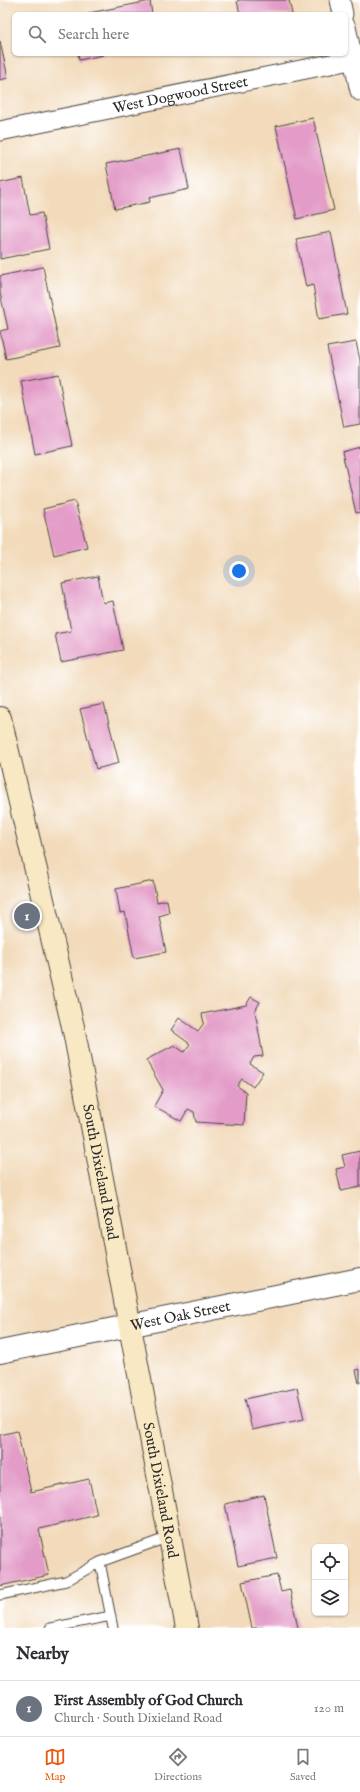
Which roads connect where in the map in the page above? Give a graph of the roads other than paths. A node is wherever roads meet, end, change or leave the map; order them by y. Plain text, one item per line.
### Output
1 (340, 0) edge
2 (343, 12) edge
3 (348, 33) edge
4 (356, 59) edge
5 (360, 91) edge
6 (0, 131) edge
7 (0, 718) edge
8 (360, 1279) edge
9 (129, 1326) junction
10 (0, 1352) edge
11 (170, 1537) junction
12 (100, 1562) junction
13 (0, 1595) edge
14 (111, 1616) junction
15 (50, 1628) edge
16 (113, 1628) edge
17 (187, 1628) edge

1 - 2 street
3 - 4 street
4 - 5 street
4 - 6 street, West Dogwood Street
7 - 9 main road, South Dixieland Road
8 - 9 street, West Oak Street
9 - 10 street, West Oak Street
9 - 11 main road, South Dixieland Road
11 - 12 lane
11 - 17 main road, South Dixieland Road
12 - 13 lane
12 - 14 lane
14 - 15 lane
14 - 16 lane

